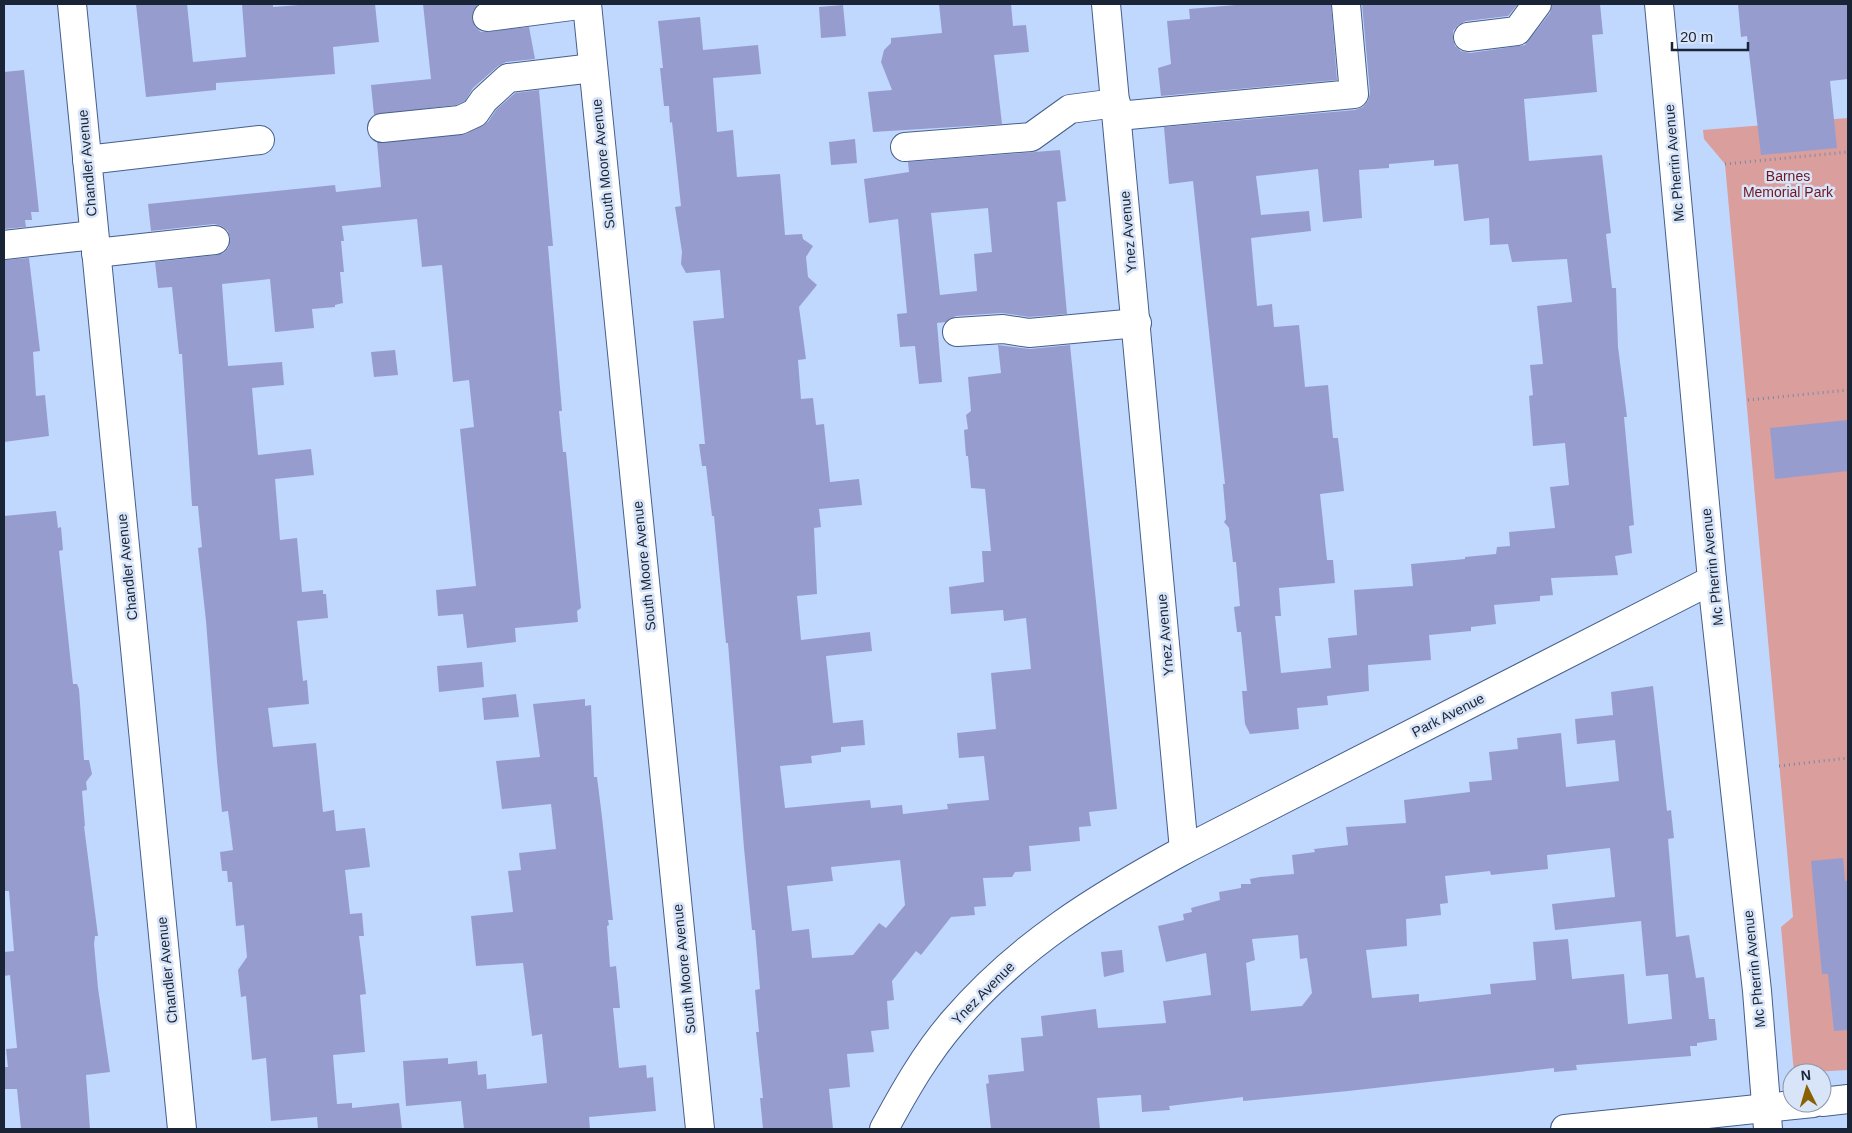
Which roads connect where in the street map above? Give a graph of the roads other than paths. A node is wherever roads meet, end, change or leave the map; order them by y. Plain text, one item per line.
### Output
1 (72, 4) edge
2 (587, 4) edge
3 (1106, 4) edge
4 (1346, 4) edge
5 (1537, 4) edge
6 (1659, 4) edge
7 (487, 17) dead end
8 (1468, 37) dead end
9 (593, 68) junction
10 (1117, 110) junction
11 (382, 128) dead end
12 (260, 140) dead end
13 (905, 147) dead end
14 (87, 160) junction
15 (215, 240) dead end
16 (4, 244) edge
17 (95, 244) junction
18 (1137, 323) junction
19 (957, 332) dead end
20 (1712, 580) junction
21 (1184, 850) junction
22 (1848, 1099) edge
23 (1832, 1101) edge
24 (1784, 1113) edge
25 (1767, 1119) edge
26 (182, 1129) edge
27 (700, 1129) edge
28 (884, 1129) edge
29 (1565, 1129) edge

1 - 14 street, Chandler Avenue
2 - 7 street
2 - 9 street, South Moore Avenue
3 - 10 street, Ynez Avenue
4 - 10 street
5 - 8 street
6 - 20 street, Mc Pherrin Avenue
9 - 11 street
9 - 27 street, South Moore Avenue
10 - 13 street
10 - 18 street, Ynez Avenue
12 - 14 street
14 - 17 street, Chandler Avenue
15 - 17 street
16 - 17 street
17 - 26 street, Chandler Avenue
18 - 19 street
18 - 21 street, Ynez Avenue
20 - 21 street, Park Avenue
20 - 25 street, Mc Pherrin Avenue
21 - 28 street, Ynez Avenue
22 - 23 street
24 - 25 street
25 - 29 street

